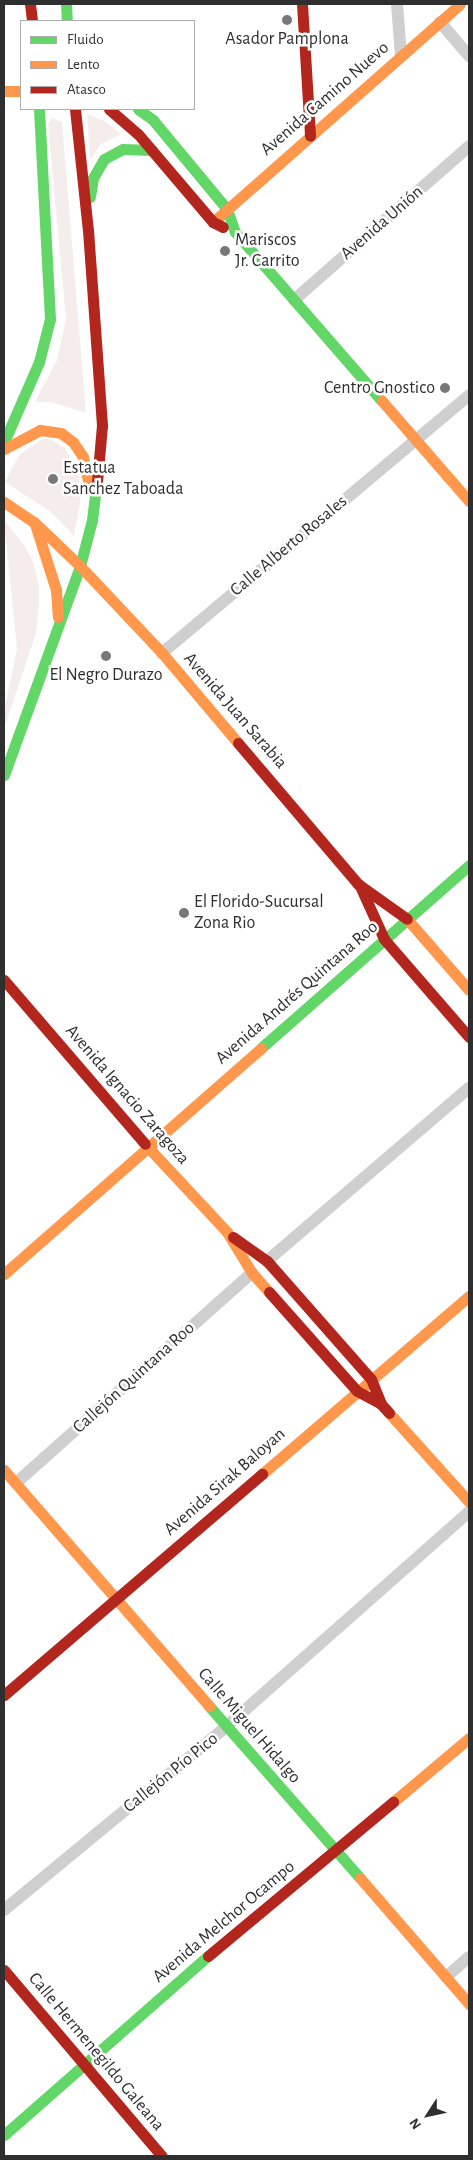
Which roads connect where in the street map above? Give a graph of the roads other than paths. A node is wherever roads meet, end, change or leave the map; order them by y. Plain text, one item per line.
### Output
1 (30, 4) edge
2 (302, 4) edge
3 (398, 4) edge
4 (460, 4) edge
5 (32, 20) edge
6 (440, 22) junction
7 (401, 56) junction
8 (469, 56) edge
9 (4, 91) edge
10 (20, 91) edge
11 (38, 110) edge
12 (75, 110) edge
13 (110, 110) edge
14 (139, 110) edge
15 (145, 110) edge
16 (153, 120) junction
17 (310, 136) junction
18 (469, 146) edge
19 (152, 150) junction
20 (227, 209) junction
21 (213, 222) junction
22 (88, 230) junction
23 (235, 232) junction
24 (294, 300) junction
25 (469, 394) edge
26 (416, 440) junction
27 (4, 442) edge
28 (4, 449) edge
29 (469, 501) edge
30 (4, 502) edge
31 (92, 520) junction
32 (34, 522) junction
33 (80, 566) junction
34 (59, 620) junction
35 (162, 653) junction
36 (4, 775) edge
37 (469, 865) edge
38 (358, 884) junction
39 (407, 919) junction
40 (384, 939) junction
41 (4, 980) edge
42 (469, 990) edge
43 (469, 1037) edge
44 (469, 1088) edge
45 (147, 1147) junction
46 (227, 1232) junction
47 (266, 1261) junction
48 (252, 1273) junction
49 (4, 1274) edge
50 (469, 1296) edge
51 (371, 1379) junction
52 (357, 1392) junction
53 (381, 1404) junction
54 (4, 1470) edge
55 (16, 1483) junction
56 (469, 1502) edge
57 (469, 1512) edge
58 (117, 1599) junction
59 (4, 1695) edge
60 (227, 1726) junction
61 (469, 1738) edge
62 (334, 1852) junction
63 (4, 1910) edge
64 (469, 1957) edge
65 (4, 1970) edge
66 (446, 1977) junction
67 (469, 2004) edge
68 (86, 2066) junction
69 (4, 2135) edge
70 (162, 2156) edge

1 - 5 main road
2 - 17 main road
3 - 7 street
4 - 6 main road, Avenida Camino Nuevo
6 - 7 main road, Avenida Camino Nuevo
6 - 8 street
7 - 17 main road, Avenida Camino Nuevo
9 - 10 main road
11 - 27 main road
12 - 22 main road
13 - 19 main road
14 - 16 main road
15 - 16 main road
16 - 20 main road
17 - 20 main road, Avenida Camino Nuevo
18 - 24 street, Avenida Unión
19 - 21 main road
19 - 22 main road
20 - 21 main road, Avenida Camino Nuevo
20 - 23 main road
21 - 23 main road
22 - 31 main road
23 - 24 main road
24 - 26 main road
25 - 26 street, Calle Alberto Rosales
26 - 29 main road
26 - 35 street, Calle Alberto Rosales
28 - 31 main road
30 - 32 main road, Avenida Juan Sarabia
31 - 33 main road
32 - 33 main road, Avenida Juan Sarabia
32 - 34 main road
33 - 34 main road
33 - 35 main road, Avenida Juan Sarabia
34 - 36 main road
35 - 38 main road, Avenida Juan Sarabia
37 - 39 main road, Avenida Andrés Quintana Roo
38 - 39 main road, Avenida Juan Sarabia
38 - 40 main road, Avenida Juan Sarabia
39 - 40 main road, Avenida Andrés Quintana Roo
39 - 42 main road, Avenida Juan Sarabia
40 - 43 main road, Avenida Juan Sarabia
40 - 45 main road, Avenida Andrés Quintana Roo
41 - 45 main road, Avenida Ignacio Zaragoza
44 - 47 street
45 - 46 main road, Avenida Ignacio Zaragoza
45 - 49 main road, Avenida Andrés Quintana Roo
46 - 47 main road, Avenida Ignacio Zaragoza
46 - 48 main road, Avenida Ignacio Zaragoza
47 - 51 main road, Avenida Ignacio Zaragoza
48 - 52 main road, Avenida Ignacio Zaragoza
48 - 55 street, Callejón Quintana Roo
50 - 51 main road, Avenida Sirak Baloyan
51 - 52 main road, Avenida Sirak Baloyan
51 - 53 main road, Avenida Ignacio Zaragoza
52 - 53 main road, Avenida Ignacio Zaragoza
52 - 58 main road, Avenida Sirak Baloyan
53 - 56 main road, Avenida Ignacio Zaragoza
54 - 55 main road, Calle Miguel Hidalgo
55 - 58 main road, Calle Miguel Hidalgo
57 - 60 street, Callejón Pío Pico
58 - 59 main road, Avenida Sirak Baloyan
58 - 60 main road, Calle Miguel Hidalgo
60 - 62 main road, Calle Miguel Hidalgo
60 - 63 street, Callejón Pío Pico
61 - 62 main road, Avenida Melchor Ocampo
62 - 66 main road, Calle Miguel Hidalgo
62 - 68 main road, Avenida Melchor Ocampo
64 - 66 street
65 - 68 main road, Calle Hermenegildo Galeana
66 - 67 main road, Calle Miguel Hidalgo
68 - 69 main road, Avenida Melchor Ocampo
68 - 70 main road, Calle Hermenegildo Galeana

